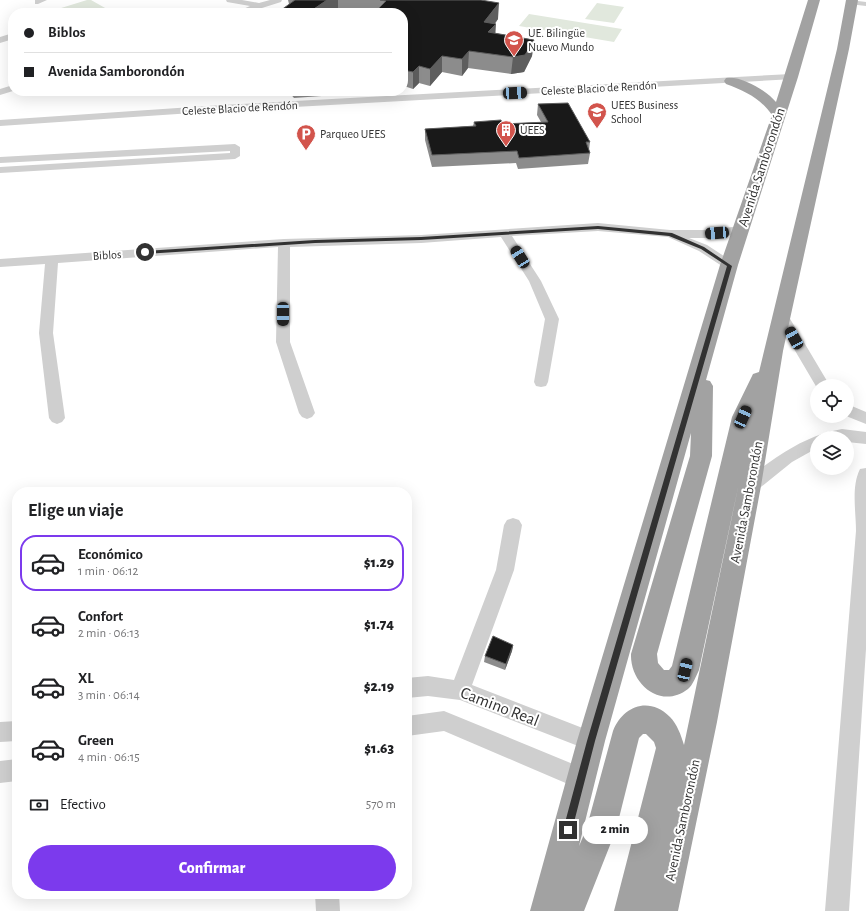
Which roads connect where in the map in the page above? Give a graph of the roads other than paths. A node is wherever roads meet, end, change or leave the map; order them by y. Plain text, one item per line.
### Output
1 (230, 0) edge
2 (278, 0) edge
3 (814, 0) edge
4 (849, 1) edge
5 (866, 4) edge
6 (260, 6) junction
7 (254, 8) edge
8 (791, 77) junction
9 (731, 81) junction
10 (778, 114) junction
11 (0, 123) edge
12 (143, 156) junction
13 (0, 160) edge
14 (16, 164) junction
15 (0, 170) edge
16 (740, 230) junction
17 (504, 233) junction
18 (670, 234) junction
19 (284, 243) junction
20 (52, 259) junction
21 (0, 264) edge
22 (729, 266) junction
23 (780, 315) junction
24 (705, 350) junction
25 (773, 351) junction
26 (819, 379) edge
27 (542, 382) dead end
28 (307, 413) dead end
29 (854, 413) edge
30 (57, 418) dead end
31 (866, 418) edge
32 (854, 436) edge
33 (866, 438) edge
34 (810, 445) edge
35 (866, 474) edge
36 (750, 486) junction
37 (513, 525) dead end
38 (865, 531) edge
39 (412, 688) edge
40 (460, 690) junction
41 (412, 725) edge
42 (12, 731) edge
43 (0, 732) edge
44 (591, 741) junction
45 (12, 771) edge
46 (0, 772) edge
47 (582, 779) junction
48 (327, 899) edge
49 (328, 911) edge
50 (546, 911) edge
51 (568, 911) edge
52 (630, 911) edge
53 (662, 911) edge
54 (837, 911) edge

1 - 6 street
2 - 6 street
3 - 8 highway, Avenida Samborondón
4 - 5 street
4 - 23 highway, Avenida Samborondón
6 - 7 street
8 - 9 street, Celeste Blacio de Rendón
8 - 10 highway, Avenida Samborondón
9 - 10 highway
9 - 11 street, Celeste Blacio de Rendón
10 - 16 highway, Avenida Samborondón
12 - 12 street
12 - 14 street
13 - 14 street
14 - 15 street
16 - 18 street, Biblos
16 - 22 highway, Avenida Samborondón
17 - 18 street, Biblos
17 - 19 street, Biblos
17 - 27 street
18 - 22 street, Biblos
19 - 20 street, Biblos
19 - 28 street
20 - 21 street, Biblos
20 - 30 street
22 - 24 highway, Avenida Samborondón
23 - 25 highway, Avenida Samborondón
23 - 26 street
24 - 25 highway
24 - 44 highway, Avenida Samborondón
25 - 36 highway, Avenida Samborondón
29 - 31 street
32 - 33 street
34 - 36 street
35 - 38 street
36 - 53 highway, Avenida Samborondón
37 - 40 street
38 - 54 street
39 - 40 street, Camino Real
40 - 44 street, Camino Real
41 - 47 street
42 - 43 street
44 - 47 highway, Avenida Samborondón
45 - 46 street
47 - 50 highway, Avenida Samborondón
48 - 49 street
51 - 52 highway

